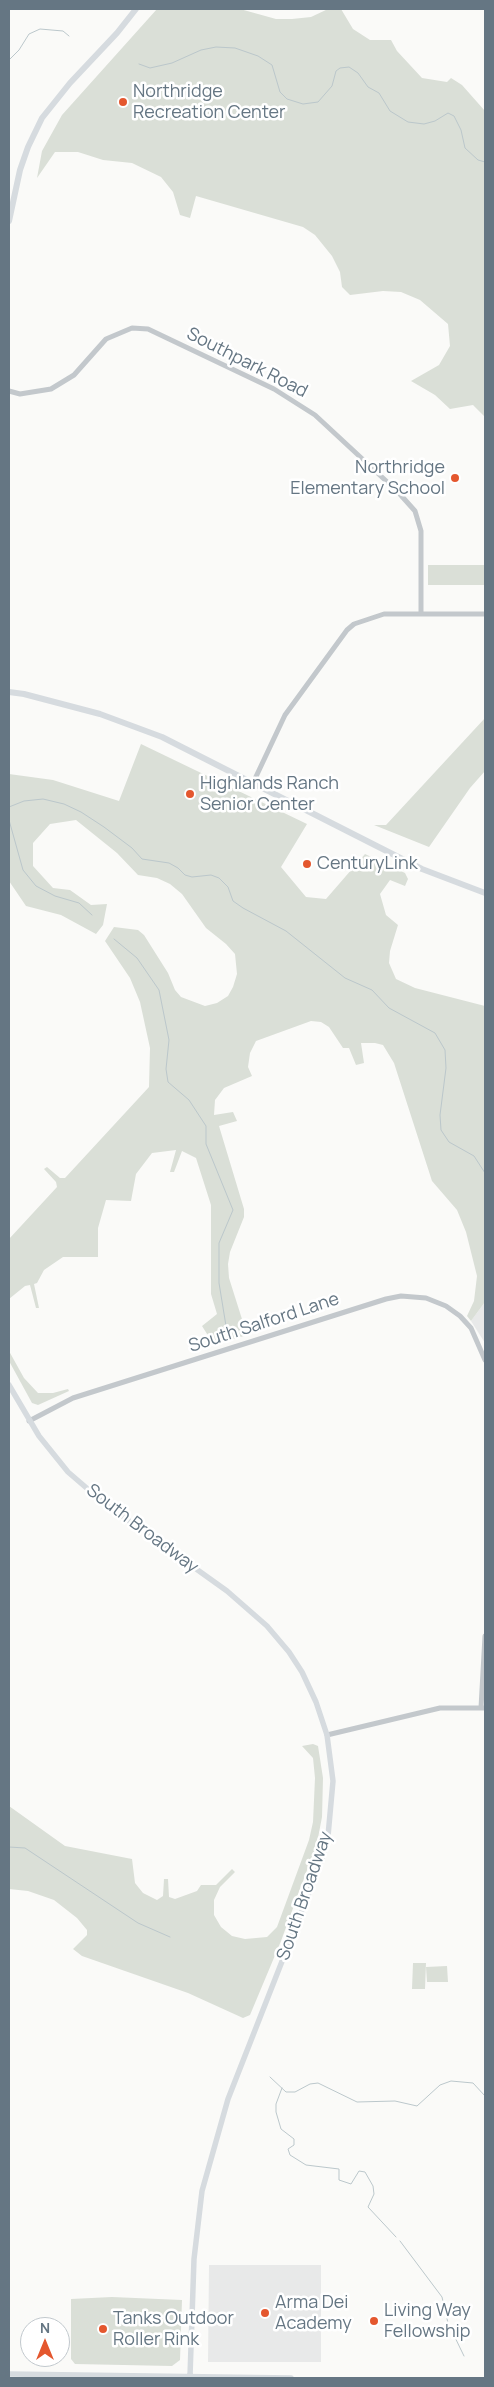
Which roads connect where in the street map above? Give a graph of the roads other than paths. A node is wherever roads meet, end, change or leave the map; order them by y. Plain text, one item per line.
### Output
1 (136, 9) edge
2 (9, 221) edge
3 (9, 391) edge
4 (421, 614) junction
5 (485, 614) edge
6 (9, 692) edge
7 (253, 782) junction
8 (485, 893) edge
9 (485, 1360) edge
10 (9, 1385) edge
11 (29, 1421) junction
12 (485, 1636) edge
13 (483, 1708) edge
14 (327, 1735) junction
15 (9, 2374) edge
16 (190, 2376) junction
17 (290, 2378) edge

1 - 2 main road
3 - 4 street, Southpark Road
4 - 5 street
4 - 7 street
6 - 7 main road
7 - 8 main road
9 - 11 street, South Salford Lane
10 - 11 main road, South Broadway
11 - 14 main road, South Broadway
12 - 13 street
13 - 14 street
14 - 16 main road, South Broadway
15 - 16 main road
16 - 17 main road

